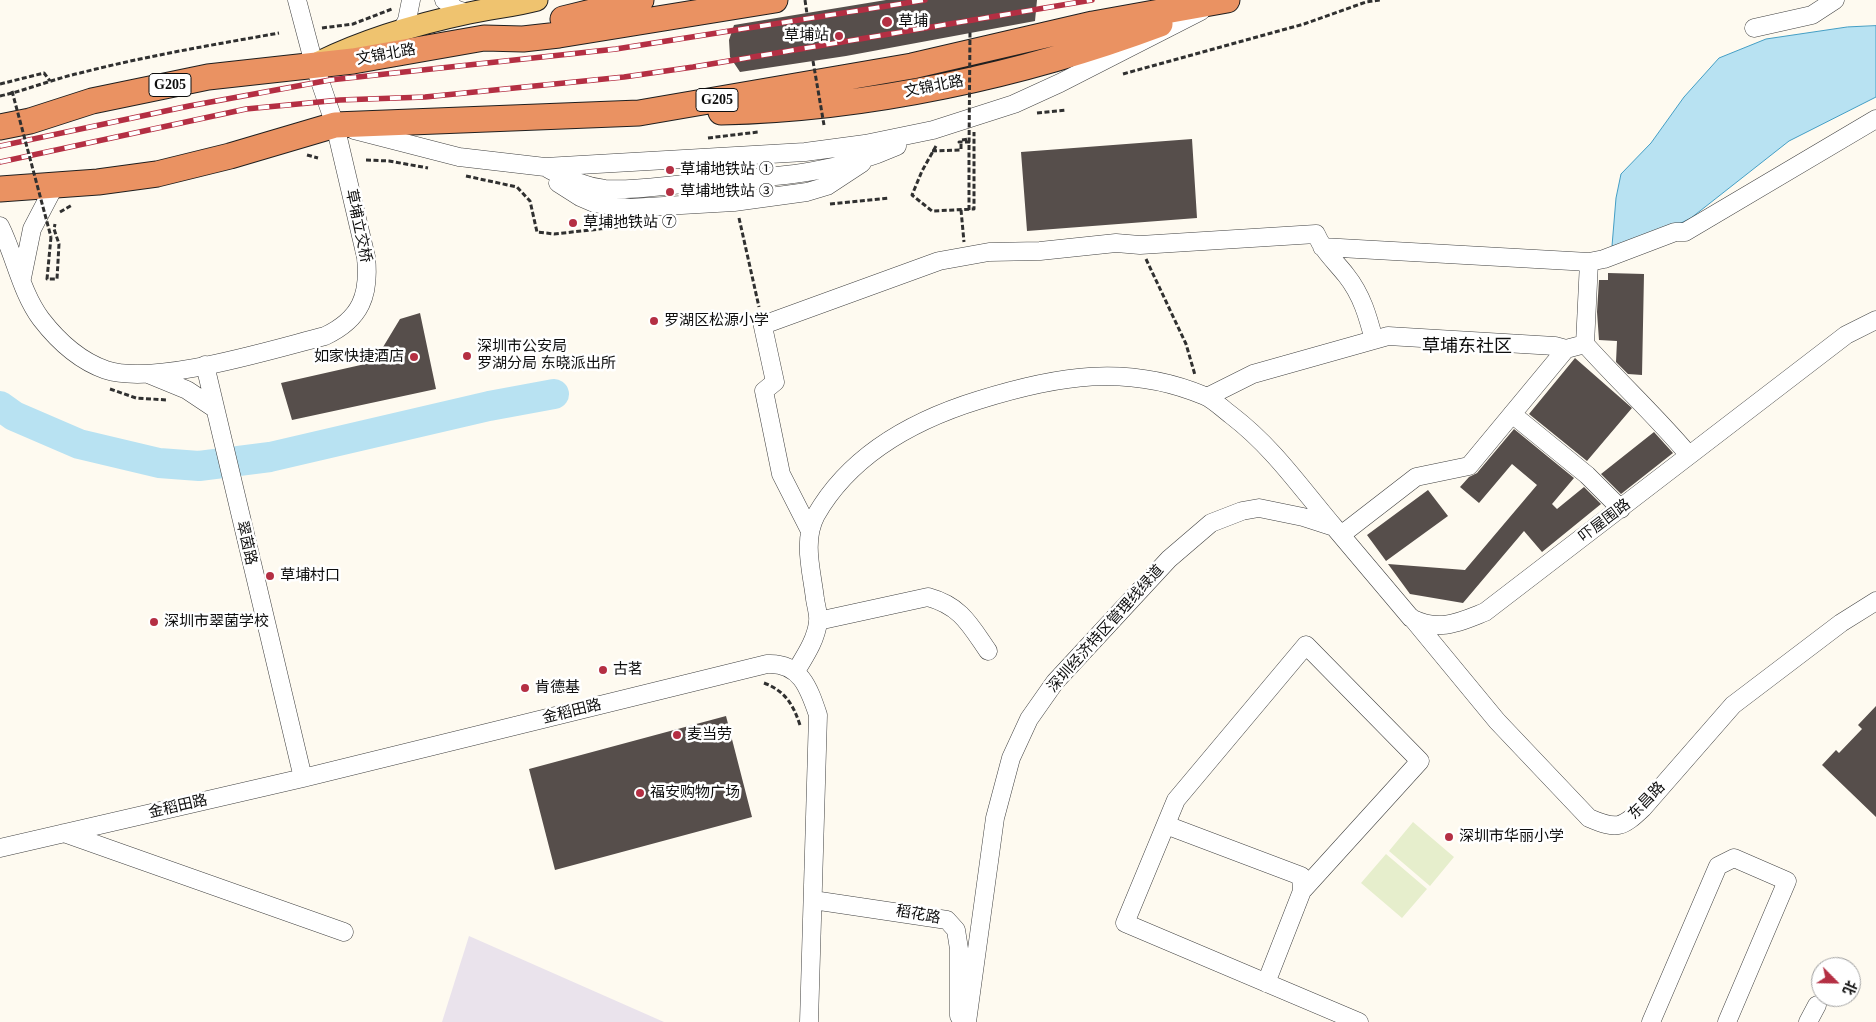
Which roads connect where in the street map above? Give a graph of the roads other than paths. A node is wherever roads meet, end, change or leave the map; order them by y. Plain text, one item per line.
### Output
1 (297, 0) edge
2 (411, 0) edge
3 (444, 0) edge
4 (537, 0) edge
5 (641, 0) edge
6 (775, 0) edge
7 (1133, 0) edge
8 (1835, 0) edge
9 (1223, 1) edge
10 (518, 3) edge
11 (469, 13) junction
12 (1754, 28) dead end
13 (402, 30) junction
14 (484, 38) junction
15 (314, 64) junction
16 (859, 76) junction
17 (639, 113) junction
18 (1876, 119) edge
19 (335, 125) junction
20 (0, 127) edge
21 (936, 135) junction
22 (545, 167) junction
23 (55, 185) junction
24 (0, 189) edge
25 (0, 226) edge
26 (1322, 247) junction
27 (1589, 262) junction
28 (22, 281) junction
29 (1876, 320) edge
30 (1374, 340) junction
31 (1585, 344) junction
32 (1566, 349) junction
33 (205, 365) junction
34 (146, 374) junction
35 (1204, 396) junction
36 (214, 408) junction
37 (1512, 414) junction
38 (1688, 454) junction
39 (1621, 509) junction
40 (810, 529) junction
41 (1338, 531) junction
42 (1876, 601) edge
43 (1411, 618) junction
44 (818, 621) junction
45 (988, 650) dead end
46 (796, 671) junction
47 (303, 778) junction
48 (1166, 825) junction
49 (63, 833) junction
50 (0, 848) edge
51 (1302, 891) junction
52 (813, 900) junction
53 (344, 932) dead end
54 (1266, 982) junction
55 (1816, 1007) edge
56 (809, 1022) edge
57 (960, 1022) edge
58 (967, 1022) edge
59 (1359, 1022) edge
60 (1651, 1022) edge
61 (1726, 1022) edge
62 (1808, 1022) edge

1 - 15 street, 草埔立交桥
2 - 13 street
3 - 11 street
4 - 10 main road
5 - 14 highway
6 - 14 highway, 文锦北路 / G205
7 - 16 highway
8 - 12 street
9 - 16 highway, 文锦北路 / G205
9 - 17 highway, 文锦北路
9 - 21 street
10 - 11 main road
11 - 13 main road
13 - 15 main road
14 - 15 highway, 文锦北路 / G205
15 - 19 street, 草埔立交桥
15 - 20 highway, 文锦北路 / G205
16 - 17 highway, 文锦北路 / G205
17 - 19 highway, 文锦北路 / G205
18 - 27 street
19 - 22 street
19 - 23 highway, 文锦北路 / G205
19 - 33 street, 草埔立交桥
21 - 22 street
21 - 22 street
23 - 24 highway, G205
23 - 28 street
25 - 28 street
26 - 27 street
26 - 30 street
26 - 40 street
27 - 31 street
28 - 34 street
29 - 38 street, 吓屋围路
30 - 32 street
30 - 35 street
31 - 32 street
31 - 38 street
32 - 37 street
33 - 34 street, 草埔立交桥
33 - 36 street, 翠茵路
34 - 36 street
35 - 40 street
35 - 41 street
36 - 47 street, 翠茵路
37 - 39 street
37 - 41 street
38 - 39 street, 吓屋围路
39 - 43 street, 吓屋围路
40 - 44 street
41 - 43 street
41 - 58 street, 深圳经济特区管理线绿道
42 - 43 street, 东昌路
44 - 45 street
44 - 46 street
46 - 47 street, 金稻田路
46 - 52 street
47 - 49 street, 金稻田路
48 - 51 street
48 - 51 street
48 - 54 street
49 - 50 street, 金稻田路
49 - 53 street
51 - 54 street
52 - 56 street
52 - 57 street, 稻花路
54 - 59 street
55 - 62 street
60 - 61 street

